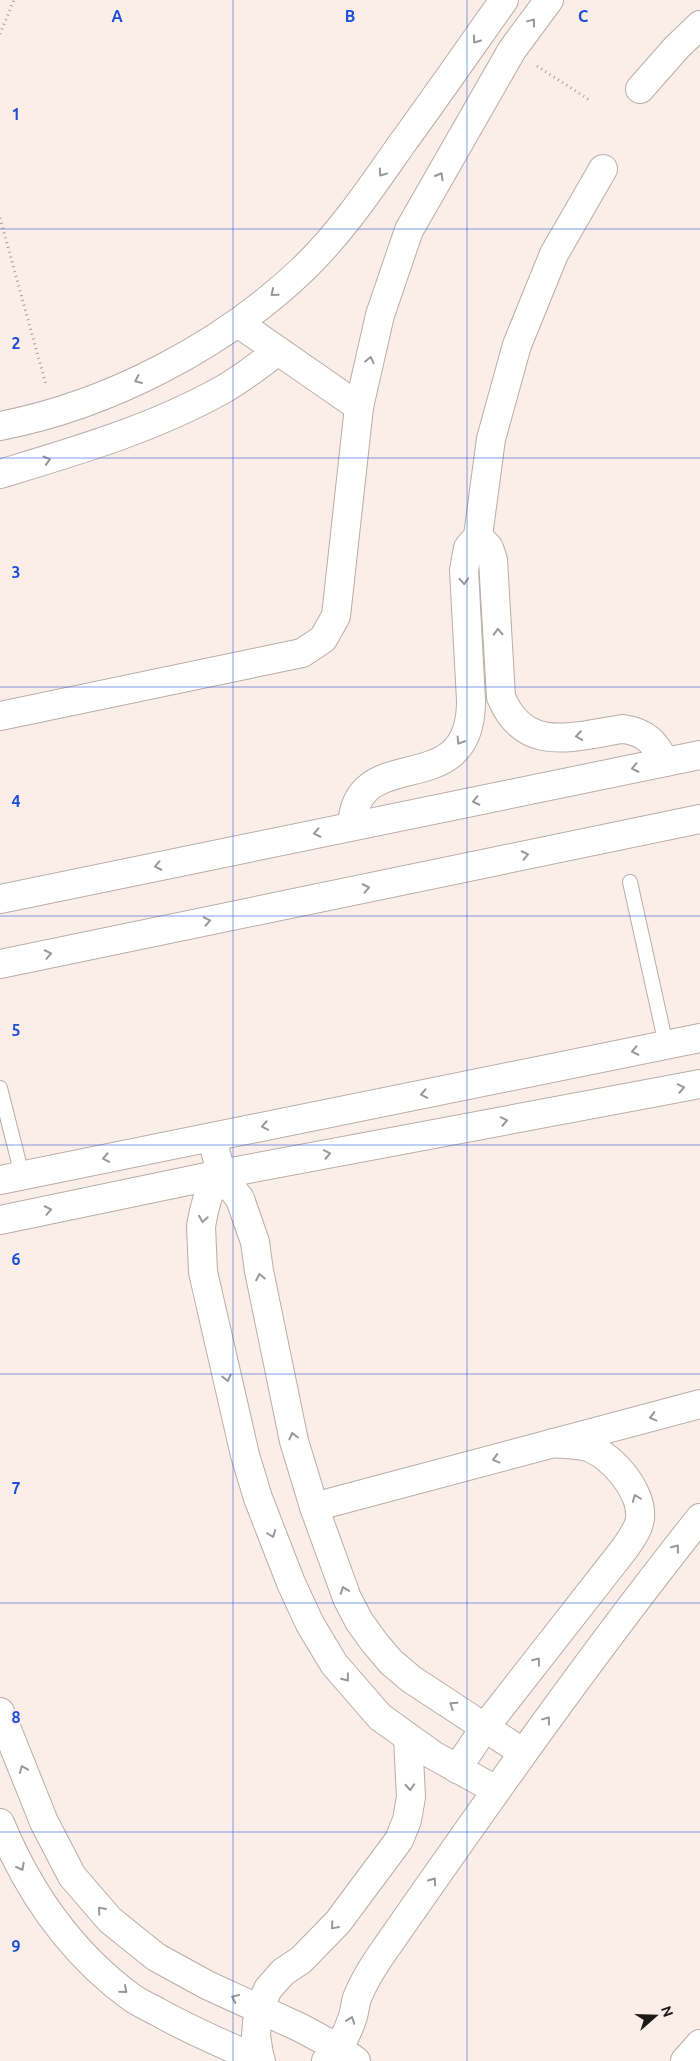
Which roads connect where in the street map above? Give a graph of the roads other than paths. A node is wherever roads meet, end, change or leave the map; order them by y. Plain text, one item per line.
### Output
1 (504, 0) edge
2 (549, 0) edge
3 (700, 25) edge
4 (640, 89) dead end
5 (603, 169) dead end
6 (238, 323) junction
7 (278, 351) junction
8 (359, 408) junction
9 (0, 426) edge
10 (0, 474) edge
11 (478, 536) junction
12 (0, 716) edge
13 (700, 755) edge
14 (665, 762) junction
15 (700, 819) edge
16 (352, 826) junction
17 (630, 882) dead end
18 (0, 899) edge
19 (0, 964) edge
20 (700, 1038) edge
21 (666, 1045) junction
22 (700, 1084) edge
23 (0, 1088) edge
24 (456, 1088) junction
25 (464, 1128) junction
26 (212, 1137) junction
27 (221, 1174) junction
28 (11, 1178) edge
29 (0, 1220) edge
30 (700, 1404) edge
31 (554, 1443) junction
32 (314, 1507) junction
33 (700, 1518) edge
34 (625, 1548) junction
35 (656, 1573) junction
36 (0, 1712) edge
37 (485, 1727) junction
38 (408, 1738) junction
39 (522, 1752) junction
40 (456, 1769) junction
41 (496, 1790) junction
42 (0, 1822) edge
43 (259, 2009) junction
44 (700, 2044) edge
45 (340, 2057) edge
46 (261, 2061) edge
47 (685, 2061) edge

1 -> 6 street
8 -> 2 street
3 - 4 street
5 - 11 street
6 - 7 street
6 -> 9 street
7 - 8 street
10 -> 7 street
8 - 12 street
14 -> 11 street
11 -> 16 street
13 - 14 street
14 -> 16 street
19 -> 15 street
16 -> 18 street
17 - 21 lane
20 - 21 street
21 -> 24 street
25 -> 22 street
23 - 28 lane
24 - 25 street
24 -> 26 street
27 -> 25 street
26 - 27 street
26 -> 28 street
29 -> 27 street
32 -> 27 street
27 -> 38 street
30 -> 31 street
31 -> 32 street
34 -> 31 street
37 -> 32 street
35 -> 33 street
34 - 35 street
37 -> 34 street
39 -> 35 street
43 -> 36 street
37 - 39 street
37 - 40 street
38 - 40 street
38 -> 43 street
39 - 41 street
40 - 41 street
45 -> 41 street
42 -> 46 street
43 - 45 street
43 - 46 street
44 - 47 street

